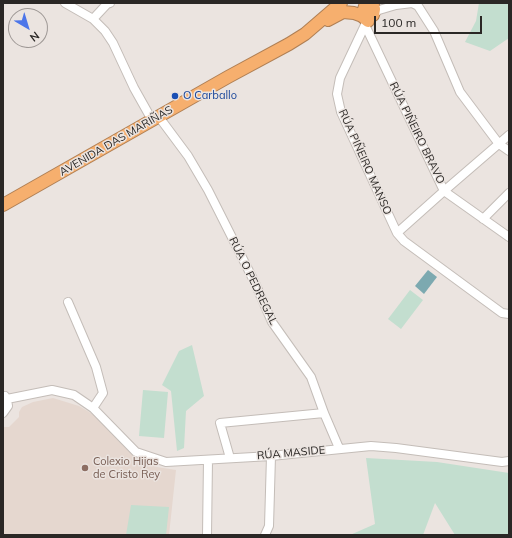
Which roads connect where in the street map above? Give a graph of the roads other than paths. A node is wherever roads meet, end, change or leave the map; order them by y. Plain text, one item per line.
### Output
1 (65, 3) edge
2 (110, 3) edge
3 (332, 3) edge
4 (341, 3) edge
5 (366, 3) edge
6 (368, 16) edge
7 (93, 19) junction
8 (305, 34) junction
9 (228, 77) junction
10 (155, 118) junction
11 (509, 135) edge
12 (499, 144) junction
13 (509, 151) edge
14 (444, 190) junction
15 (25, 193) junction
16 (509, 193) edge
17 (3, 205) edge
18 (3, 211) edge
19 (483, 219) junction
20 (397, 233) junction
21 (509, 237) edge
22 (68, 302) dead end
23 (509, 314) edge
24 (5, 397) edge
25 (93, 408) junction
26 (3, 413) edge
27 (324, 413) junction
28 (339, 448) junction
29 (271, 456) junction
30 (230, 458) junction
31 (208, 460) junction
32 (509, 461) edge
33 (207, 535) edge
34 (265, 535) edge

1 - 7 street, RÚA O PEDREGAL
2 - 7 street
3 - 9 highway, AVENIDA DAS MARIÑAS
4 - 8 highway, AVENIDA DAS MARIÑAS
5 - 6 highway
6 - 8 highway
6 - 12 street
6 - 14 street, RÚA PIÑEIRO BRAVO
6 - 20 street, RÚA PIÑEIRO MANSO
7 - 10 street, RÚA O PEDREGAL
8 - 9 highway, AVENIDA DAS MARIÑAS
9 - 10 highway, AVENIDA DAS MARIÑAS
10 - 15 highway, AVENIDA DAS MARIÑAS
10 - 27 street, RÚA O PEDREGAL
11 - 12 street
12 - 13 street
12 - 14 street
14 - 19 street, RÚA PIÑEIRO BRAVO
14 - 20 street
15 - 17 highway, AVENIDA DAS MARIÑAS
15 - 18 street
16 - 19 street
19 - 21 street, RÚA PIÑEIRO BRAVO
20 - 23 street, RÚA PIÑEIRO MANSO
22 - 25 street
24 - 25 street, RÚA MASIDE
24 - 26 street
25 - 31 street, RÚA MASIDE
27 - 28 street, RÚA O PEDREGAL
27 - 30 street
28 - 29 street, RÚA MASIDE
28 - 32 street, RÚA MASIDE
29 - 30 street, RÚA MASIDE
29 - 34 street
30 - 31 street, RÚA MASIDE
31 - 33 street

